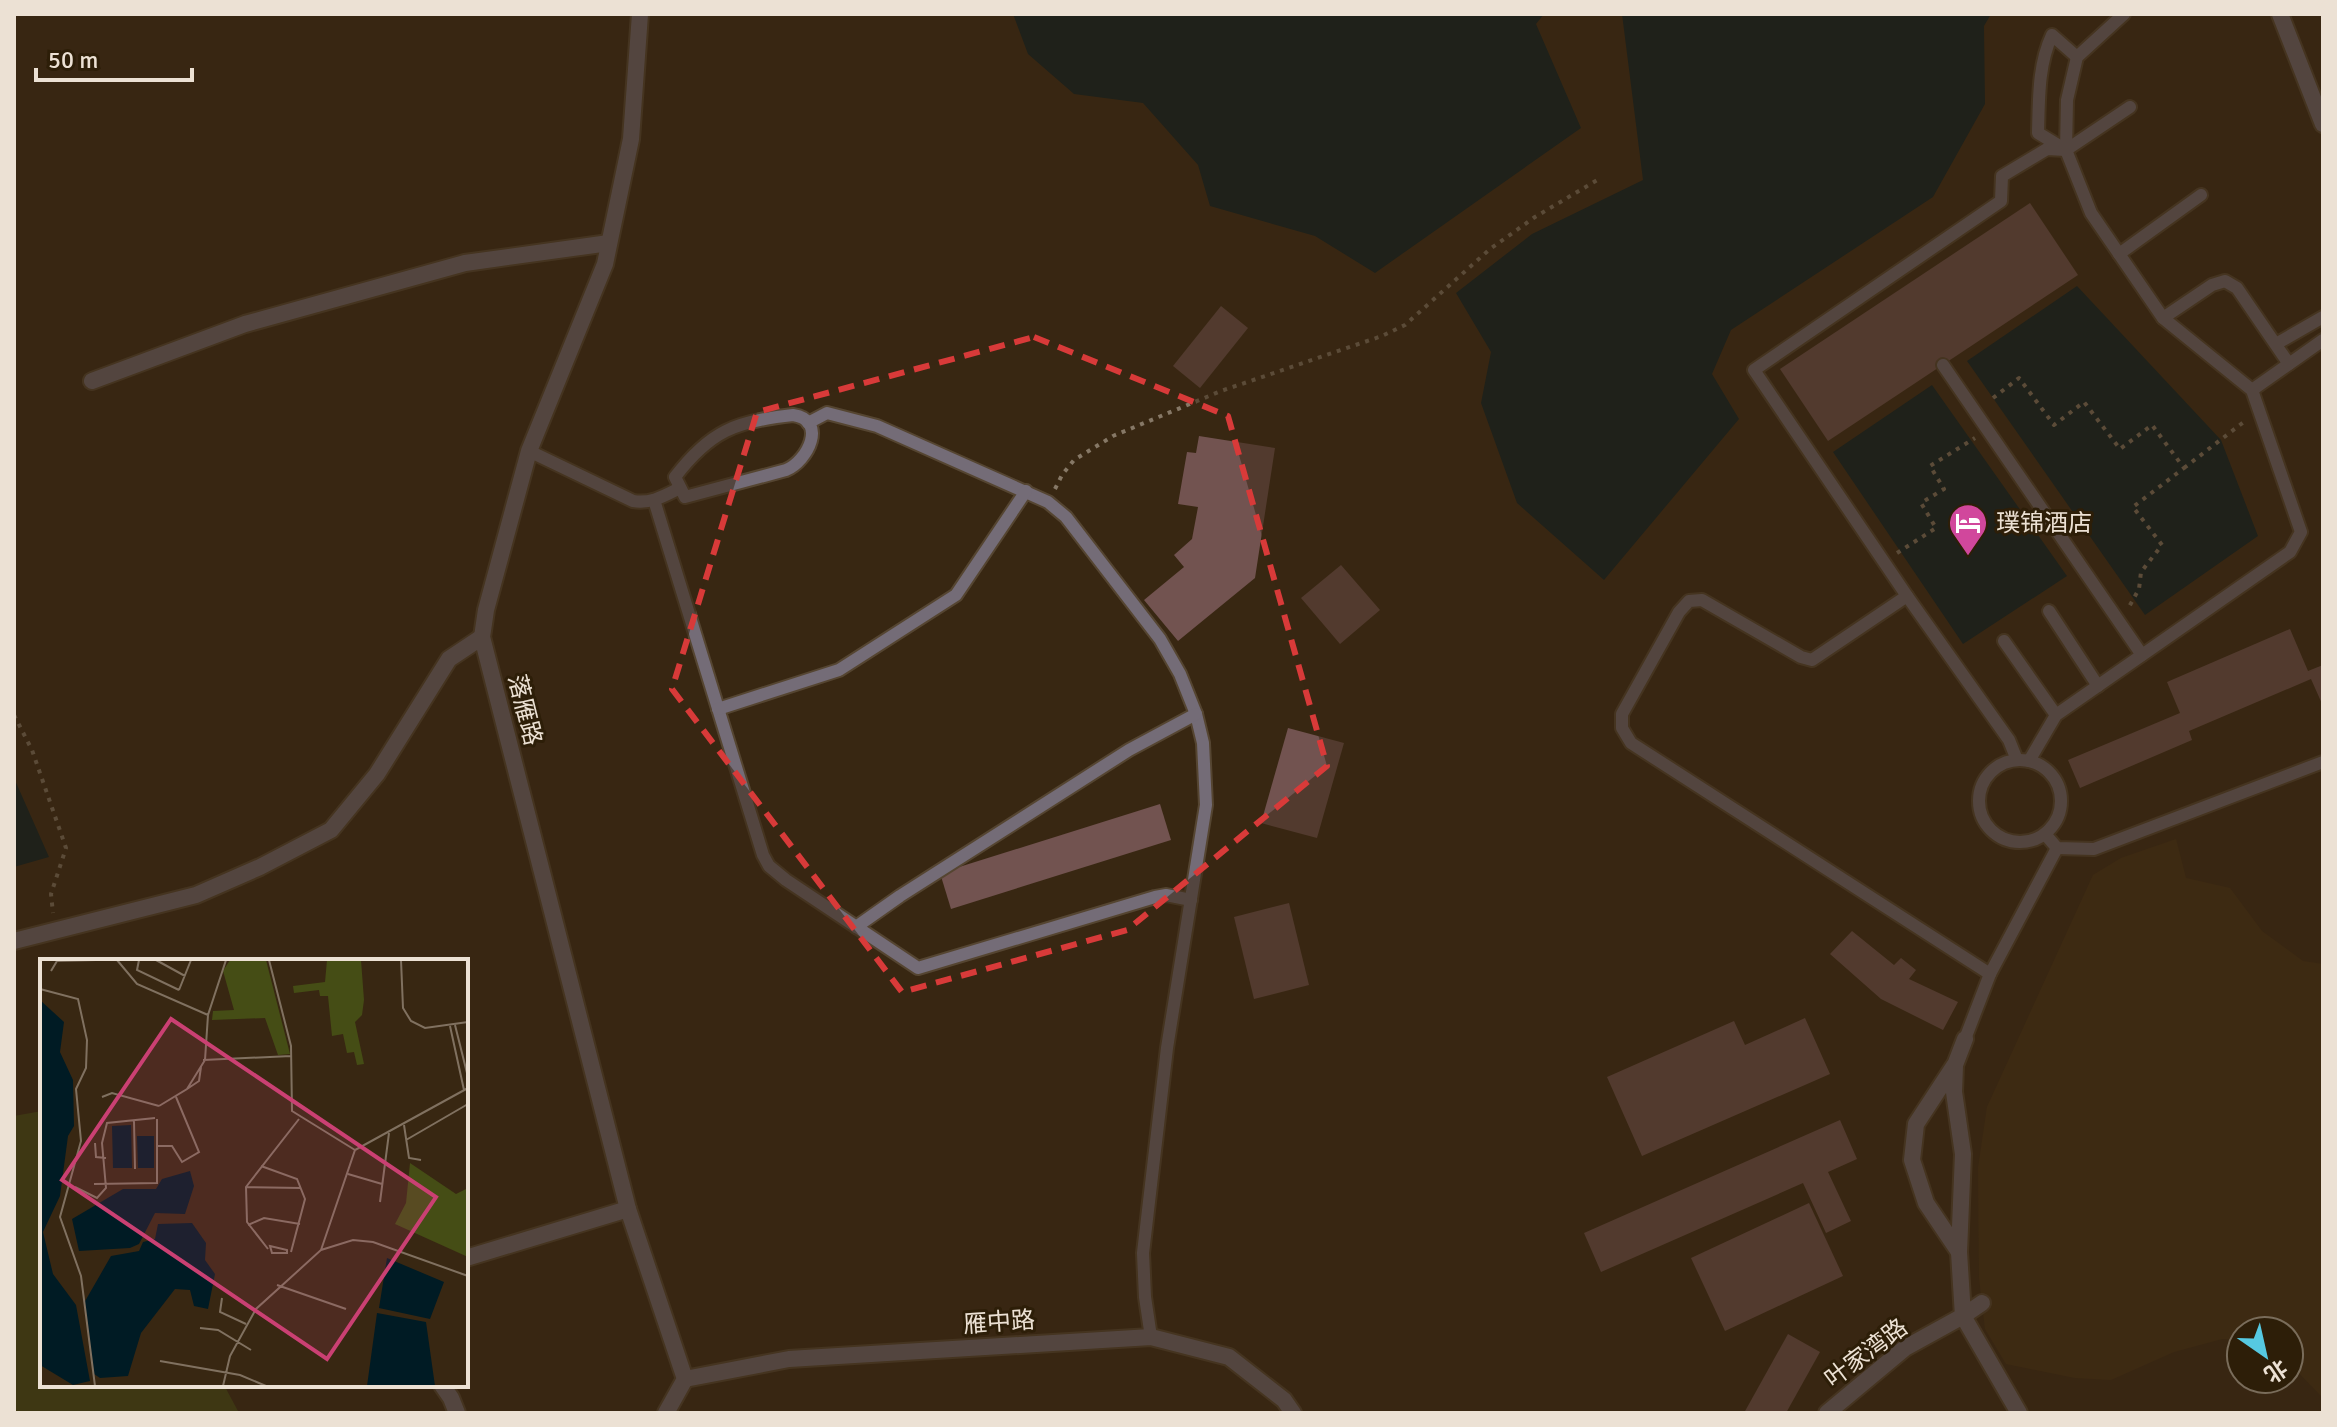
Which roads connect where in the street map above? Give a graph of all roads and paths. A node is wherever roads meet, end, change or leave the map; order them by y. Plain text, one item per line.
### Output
1 (640, 14) edge
2 (2124, 14) edge
3 (2280, 14) edge
4 (2077, 57) junction
5 (2130, 107) dead end
6 (2323, 124) edge
7 (2066, 150) junction
8 (1599, 179) dead end
9 (2201, 195) dead end
10 (609, 243) junction
11 (2119, 254) junction
12 (2323, 317) edge
13 (2163, 318) junction
14 (2323, 340) edge
15 (2276, 344) junction
16 (2289, 364) junction
17 (1943, 365) dead end
18 (92, 381) dead end
19 (2252, 390) junction
20 (1993, 398) dead end
21 (2259, 410) junction
22 (808, 423) junction
23 (1988, 430) junction
24 (529, 451) junction
25 (2184, 468) junction
26 (680, 488) junction
27 (1026, 491) junction
28 (654, 500) junction
29 (1048, 502) junction
30 (1884, 561) junction
31 (1907, 596) junction
32 (2049, 611) dead end
33 (2121, 625) junction
34 (482, 637) junction
35 (2004, 641) dead end
36 (2142, 655) junction
37 (2098, 686) junction
38 (718, 709) junction
39 (1196, 714) junction
40 (14, 715) edge
41 (2056, 715) junction
42 (2023, 760) junction
43 (2323, 762) edge
44 (2045, 834) junction
45 (2057, 848) junction
46 (1191, 900) junction
47 (856, 927) junction
48 (55, 931) junction
49 (14, 941) edge
50 (1990, 974) junction
51 (1965, 1039) joint
52 (1955, 1065) junction
53 (628, 1209) junction
54 (1959, 1252) junction
55 (468, 1257) edge
56 (1982, 1303) dead end
57 (1963, 1316) junction
58 (1151, 1337) junction
59 (685, 1379) junction
60 (443, 1387) edge
61 (457, 1413) edge
62 (666, 1413) edge
63 (1293, 1413) edge
64 (1827, 1413) edge
65 (2019, 1413) edge

1 - 10 street, 落雁路
2 - 4 lane
3 - 6 street
4 - 7 lane
4 - 7 lane
5 - 7 lane
7 - 11 lane
7 - 30 lane
8 - 29 path
9 - 11 lane
10 - 18 street
10 - 24 street, 落雁路
11 - 13 lane
12 - 15 lane
13 - 15 lane
13 - 19 lane
14 - 16 lane
15 - 16 lane
16 - 19 lane
17 - 23 lane
19 - 21 lane
20 - 25 path
21 - 25 path
21 - 36 lane
22 - 26 lane
22 - 26 lane
22 - 27 lane
23 - 30 path
23 - 33 lane
24 - 28 lane
24 - 34 street, 落雁路
25 - 33 path
26 - 28 lane
27 - 29 lane
27 - 38 lane
28 - 38 lane
29 - 39 lane
30 - 31 lane
31 - 42 lane
31 - 50 lane
32 - 37 lane
33 - 36 lane
34 - 48 street
34 - 53 street, 落雁路
35 - 41 lane
36 - 37 lane
37 - 41 lane
38 - 47 lane
39 - 46 lane
39 - 47 lane
40 - 48 path
41 - 42 lane
42 - 44 lane
42 - 44 lane
43 - 45 lane
44 - 45 lane
45 - 50 lane
46 - 47 lane
46 - 58 lane
48 - 49 street
50 - 51 lane
51 - 52 street
52 - 54 street
52 - 54 street
53 - 55 street
53 - 59 street, 落雁路
54 - 57 street
56 - 57 street, 叶家湾路
57 - 64 street, 叶家湾路
57 - 65 street
58 - 59 street, 雁中路
58 - 63 street, 雁中路
59 - 62 street
60 - 61 street

